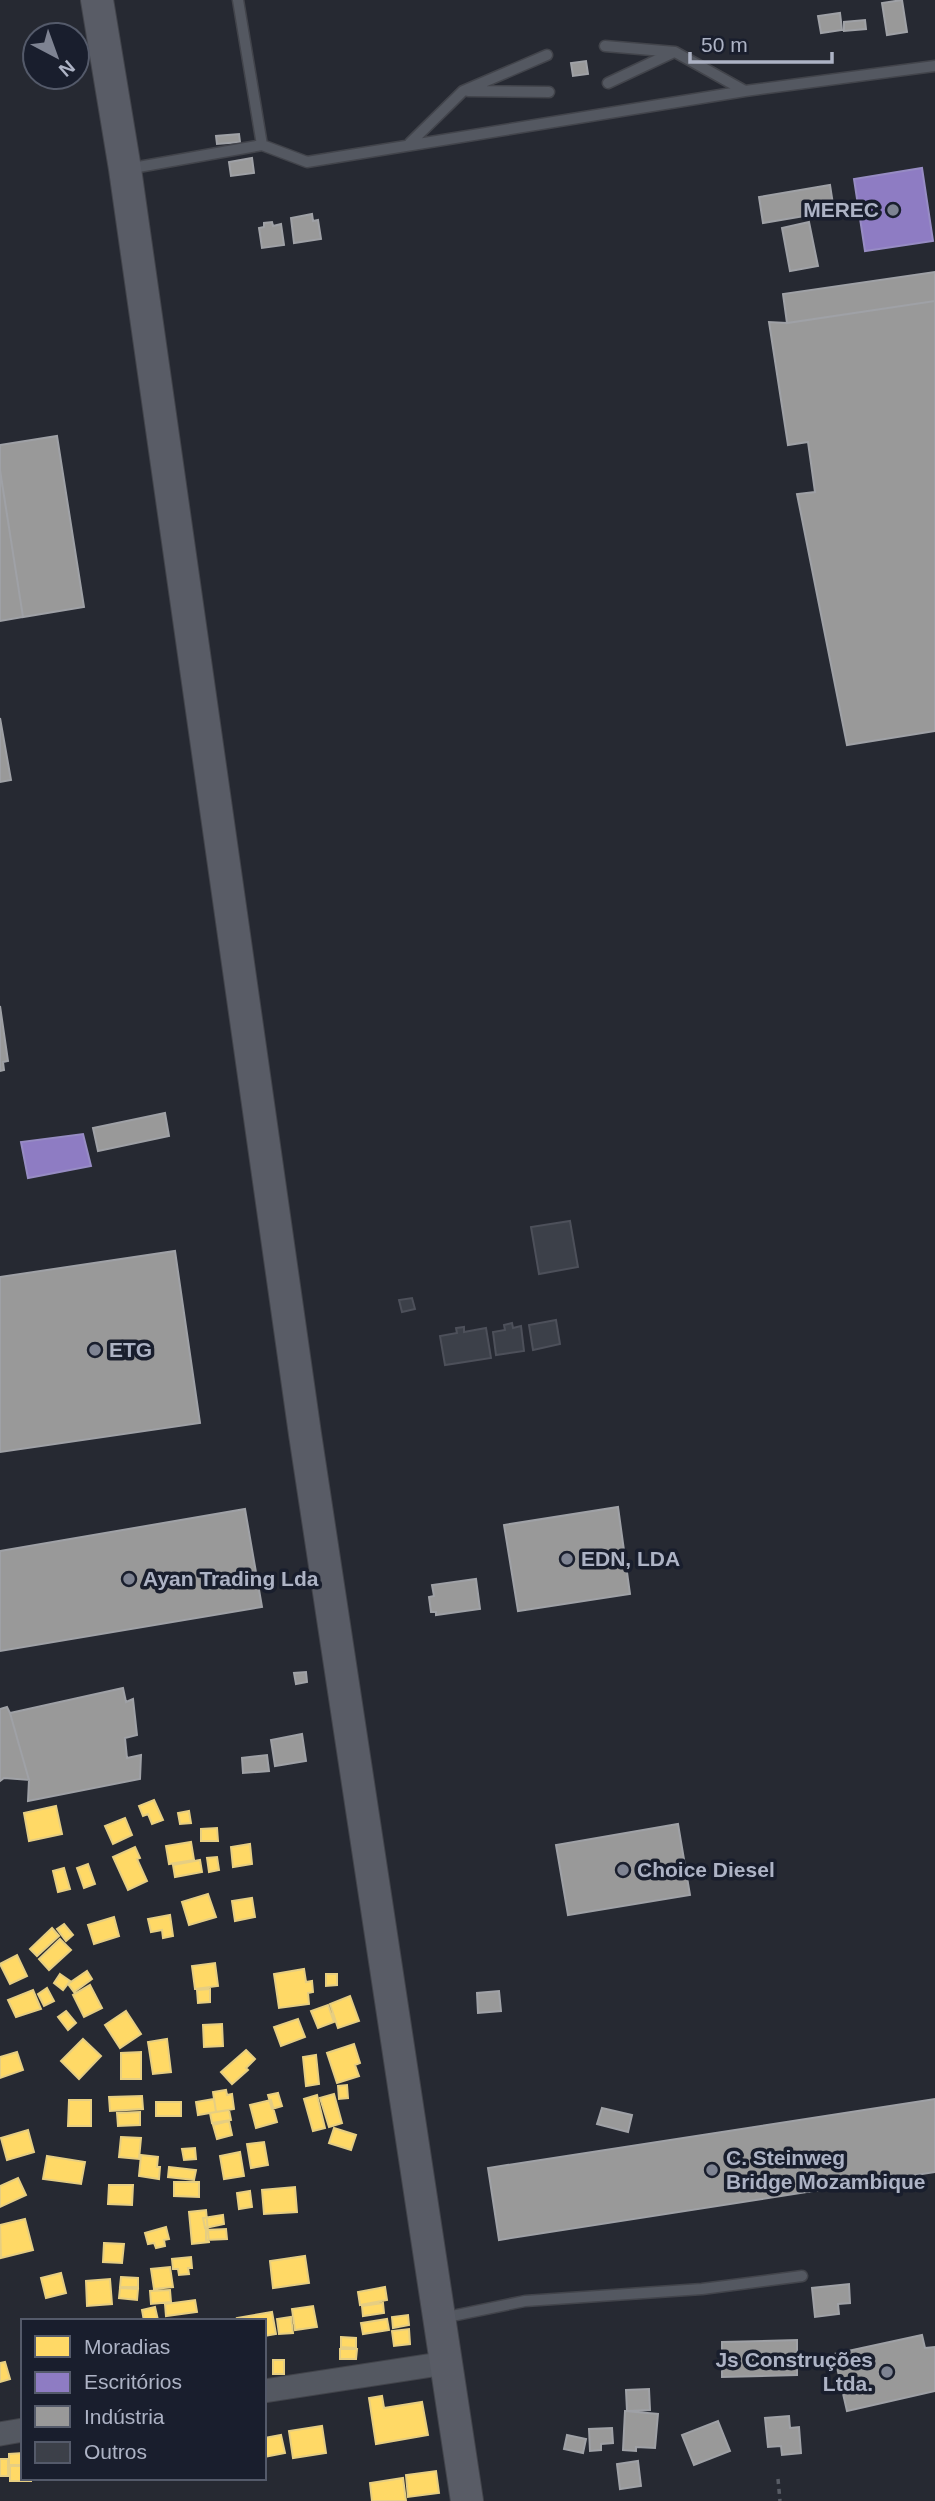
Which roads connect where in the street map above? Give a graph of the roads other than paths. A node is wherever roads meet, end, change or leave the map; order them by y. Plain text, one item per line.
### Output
1 (97, 0) edge
2 (238, 0) edge
3 (605, 46) dead end
4 (675, 52) junction
5 (547, 55) dead end
6 (935, 66) edge
7 (608, 83) dead end
8 (463, 91) junction
9 (745, 91) junction
10 (550, 92) dead end
11 (410, 144) junction
12 (262, 145) junction
13 (125, 169) junction
14 (802, 2276) dead end
15 (702, 2289) junction
16 (703, 2301) dead end
17 (439, 2318) junction
18 (446, 2363) junction
19 (266, 2391) edge
20 (21, 2430) edge
21 (0, 2434) edge
22 (467, 2501) edge

1 - 13 main road
2 - 12 lane
3 - 4 lane
4 - 7 lane
4 - 9 lane
5 - 8 lane
6 - 9 lane
8 - 10 lane
8 - 11 lane
9 - 11 lane
11 - 12 lane
12 - 13 lane
13 - 17 main road
14 - 15 lane
15 - 16 lane
15 - 17 lane
17 - 18 main road
18 - 19 street
18 - 22 main road
20 - 21 street

